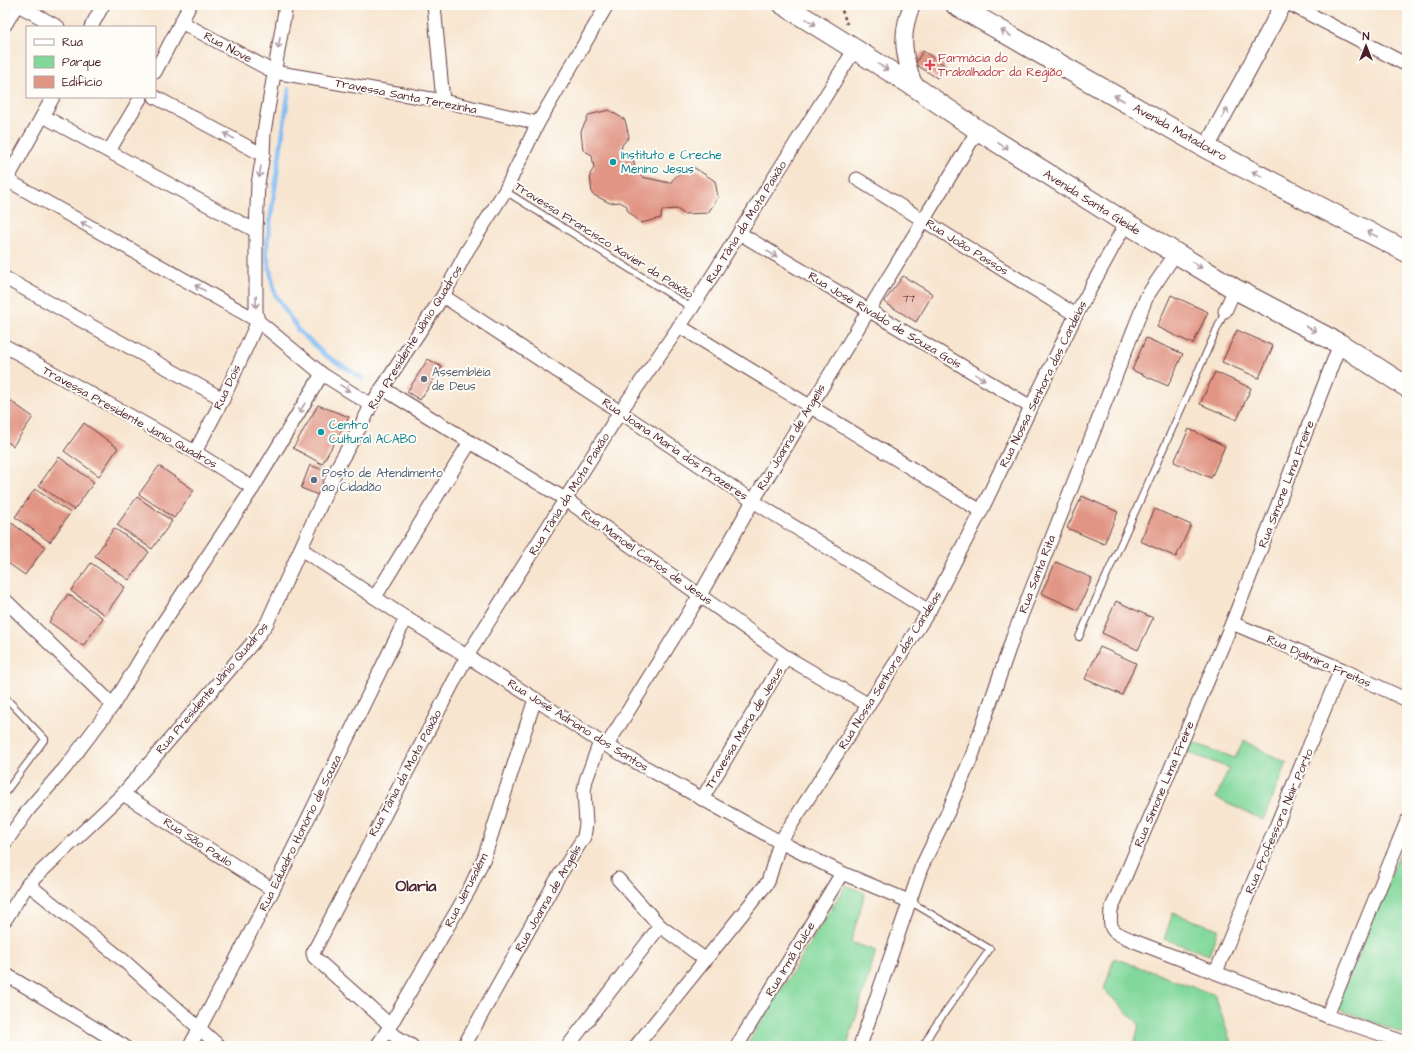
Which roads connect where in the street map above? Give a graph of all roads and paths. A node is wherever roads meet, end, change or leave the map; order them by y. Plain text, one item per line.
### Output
1 (18, 5) edge
2 (103, 5) edge
3 (190, 5) edge
4 (286, 5) edge
5 (434, 5) edge
6 (608, 5) edge
7 (784, 5) edge
8 (912, 5) edge
9 (956, 5) edge
10 (1283, 5) edge
11 (1292, 5) edge
12 (181, 22) junction
13 (5, 25) edge
14 (56, 26) edge
15 (92, 26) edge
16 (855, 49) junction
17 (1407, 65) edge
18 (156, 70) edge
19 (274, 72) junction
20 (915, 87) junction
21 (53, 98) edge
22 (140, 98) edge
23 (156, 98) edge
24 (443, 101) junction
25 (44, 116) junction
26 (538, 123) junction
27 (978, 130) junction
28 (1206, 148) junction
29 (109, 151) junction
30 (263, 155) junction
31 (857, 179) dead end
32 (6, 181) edge
33 (505, 191) junction
34 (924, 220) junction
35 (1126, 224) junction
36 (256, 231) junction
37 (739, 234) junction
38 (1407, 252) edge
39 (1176, 253) junction
40 (5, 278) edge
41 (1235, 289) junction
42 (443, 296) junction
43 (692, 308) junction
44 (868, 311) junction
45 (1225, 311) joint
46 (1076, 316) junction
47 (258, 321) junction
48 (679, 326) junction
49 (1340, 344) junction
50 (5, 346) edge
51 (322, 374) junction
52 (1407, 387) edge
53 (382, 388) junction
54 (222, 399) junction
55 (371, 405) junction
56 (810, 407) junction
57 (1030, 407) junction
58 (620, 412) junction
59 (470, 442) junction
60 (195, 452) junction
61 (253, 488) junction
62 (565, 499) junction
63 (753, 501) junction
64 (981, 511) junction
65 (301, 549) junction
66 (700, 595) junction
67 (375, 597) junction
68 (5, 600) edge
69 (929, 611) junction
70 (406, 618) junction
71 (1232, 623) junction
72 (1079, 637) dead end
73 (467, 656) junction
74 (786, 656) junction
75 (1341, 669) junction
76 (5, 697) edge
77 (535, 699) junction
78 (1407, 700) edge
79 (113, 705) junction
80 (869, 705) junction
81 (604, 744) junction
82 (5, 793) edge
83 (122, 794) junction
84 (702, 799) junction
85 (1407, 821) edge
86 (780, 842) junction
87 (5, 843) edge
88 (842, 873) junction
89 (618, 879) dead end
90 (28, 884) junction
91 (273, 890) junction
92 (911, 902) junction
93 (5, 920) edge
94 (660, 926) junction
95 (706, 960) junction
96 (1216, 972) junction
97 (5, 974) edge
98 (1327, 1016) junction
99 (389, 1028) junction
100 (200, 1029) junction
101 (1407, 1043) edge
102 (124, 1046) edge
103 (190, 1046) edge
104 (219, 1046) edge
105 (377, 1046) edge
106 (412, 1046) edge
107 (464, 1046) edge
108 (568, 1046) edge
109 (636, 1046) edge
110 (738, 1046) edge
111 (860, 1046) edge
112 (923, 1046) edge

1 - 13 street
1 - 14 street
2 - 15 street
3 - 12 street
4 -> 19 street
5 - 24 street
6 - 26 street, Rua Presidente Jânio Quadros
7 -> 16 main road, Avenida Santa Gleide
8 - 20 street
28 -> 9 main road, Avenida Matadouro
28 -> 10 street
11 - 17 street
12 - 18 street
12 - 19 street, Rua Nove
16 -> 20 main road, Avenida Santa Gleide
16 - 37 street, Rua Tânia da Mota Paixão
19 - 24 street, Travessa Santa Terezinha
19 - 30 street
20 - 27 main road, Avenida Santa Gleide
21 - 25 street
22 - 29 street
30 -> 23 street
24 - 26 street, Travessa Santa Terezinha
25 - 29 street
25 - 32 street
26 - 33 street, Rua Presidente Jânio Quadros
27 - 34 street, Rua Joanna de Angelis
27 -> 35 main road, Avenida Santa Gleide
38 -> 28 main road, Avenida Matadouro
29 - 36 street
30 -> 36 street
31 - 34 street, Rua João Passos
47 -> 32 street
33 - 42 street, Rua Presidente Jânio Quadros
33 - 43 lane, Travessa Francisco Xavier da Paixão
34 - 44 street, Rua Joanna de Angelis
34 - 46 street, Rua João Passos
35 - 39 main road, Avenida Santa Gleide
35 - 46 street, Rua Nossa Senhora das Candeias
36 -> 47 street
37 - 43 street, Rua Tânia da Mota Paixão
37 -> 44 street, Rua José Rivaldo de Souza Goís
39 -> 41 main road, Avenida Santa Gleide
39 - 92 street, Rua Santa Rita
40 - 54 street
41 - 45 street
41 -> 49 main road, Avenida Santa Gleide
42 - 53 street, Rua Presidente Jânio Quadros
42 - 58 street, Rua Joana Maria dos Prazeres
43 - 48 street, Rua Tânia da Mota Paixão
44 - 56 street, Rua Joanna de Angelis
44 -> 57 street, Rua José Rivaldo de Souza Goís
45 - 72 lane
46 - 57 street, Rua Nossa Senhora das Candeias
47 - 51 street
47 - 54 street, Rua Dois
48 - 56 street
48 - 58 street, Rua Tânia da Mota Paixão
49 - 52 main road, Avenida Santa Gleide
49 - 71 street, Rua Simone Lima Freire
50 - 60 street, Travessa Presidente Janio Quadros
51 -> 55 street
51 -> 61 street
53 - 55 street, Rua Presidente Jânio Quadros
53 - 59 street, Rua Manoel Carlos de Jesus
54 - 60 street, Rua Dois
55 - 65 street, Rua Presidente Jânio Quadros
56 - 63 street, Rua Joanna de Angelis
56 - 64 street
57 - 64 street, Rua Nossa Senhora das Candeias
58 - 62 street, Rua Tânia da Mota Paixão
58 - 63 street, Rua Joana Maria dos Prazeres
59 - 62 street, Rua Manoel Carlos de Jesus
59 - 67 street
60 - 61 street, Travessa Presidente Janio Quadros
61 - 79 street
62 - 66 street, Rua Manoel Carlos de Jesus
62 - 73 street, Rua Tânia da Mota Paixão
63 - 66 street, Rua Joanna de Angelis
63 - 69 street, Rua Joana Maria dos Prazeres
64 - 69 street, Rua Nossa Senhora das Candeias
65 - 67 street, Rua José Adriano dos Santos
65 - 83 street, Rua Presidente Jânio Quadros
66 - 74 street, Rua Manoel Carlos de Jesus
66 - 81 street, Rua Joanna de Angelis
67 - 70 street, Rua José Adriano dos Santos
68 - 79 street
69 - 80 street, Rua Nossa Senhora das Candeias
70 - 73 street, Rua José Adriano dos Santos
70 - 91 street, Rua Eduadro Honório de Souza
71 - 75 street, Rua Djalmira Freitas
71 - 96 street, Rua Simone Lima Freire
73 - 77 street, Rua José Adriano dos Santos
73 - 99 street, Rua Tânia da Mota Paixão
74 - 80 street, Rua Manoel Carlos de Jesus
74 - 84 street, Travessa Maria de Jesus
75 - 78 street, Rua Djalmira Freitas
75 - 96 street, Rua Professora Nair Porto
76 - 82 lane
77 - 81 street, Rua José Adriano dos Santos
77 - 99 street, Rua Jerusalém
79 - 87 street
80 - 86 street, Rua Nossa Senhora das Candeias
81 - 84 street, Rua José Adriano dos Santos
81 - 107 street, Rua Joanna de Angelis
83 - 90 street, Rua Presidente Jânio Quadros
83 - 91 street, Rua São Paulo
84 - 86 street, Rua José Adriano dos Santos
85 - 98 street
86 - 88 street, Rua José Adriano dos Santos
86 - 95 street, Rua Nossa Senhora das Candeias
88 - 92 street, Rua José Adriano dos Santos
88 - 110 street, Rua Irmã Dulce
89 - 94 street
90 - 93 street, Rua Presidente Jânio Quadros
90 - 100 street
91 - 100 street, Rua Eduadro Honório de Souza
92 - 111 street
92 - 112 lane
94 - 95 street
94 - 108 street
95 - 109 street, Rua Nossa Senhora das Candeias
96 - 98 street, Rua Simone Lima Freire
97 - 102 street
98 - 101 street, Rua Simone Lima Freire
99 - 105 street, Rua Jerusalém
99 - 106 street
100 - 103 street, Rua Eduadro Honório de Souza
100 - 104 street

